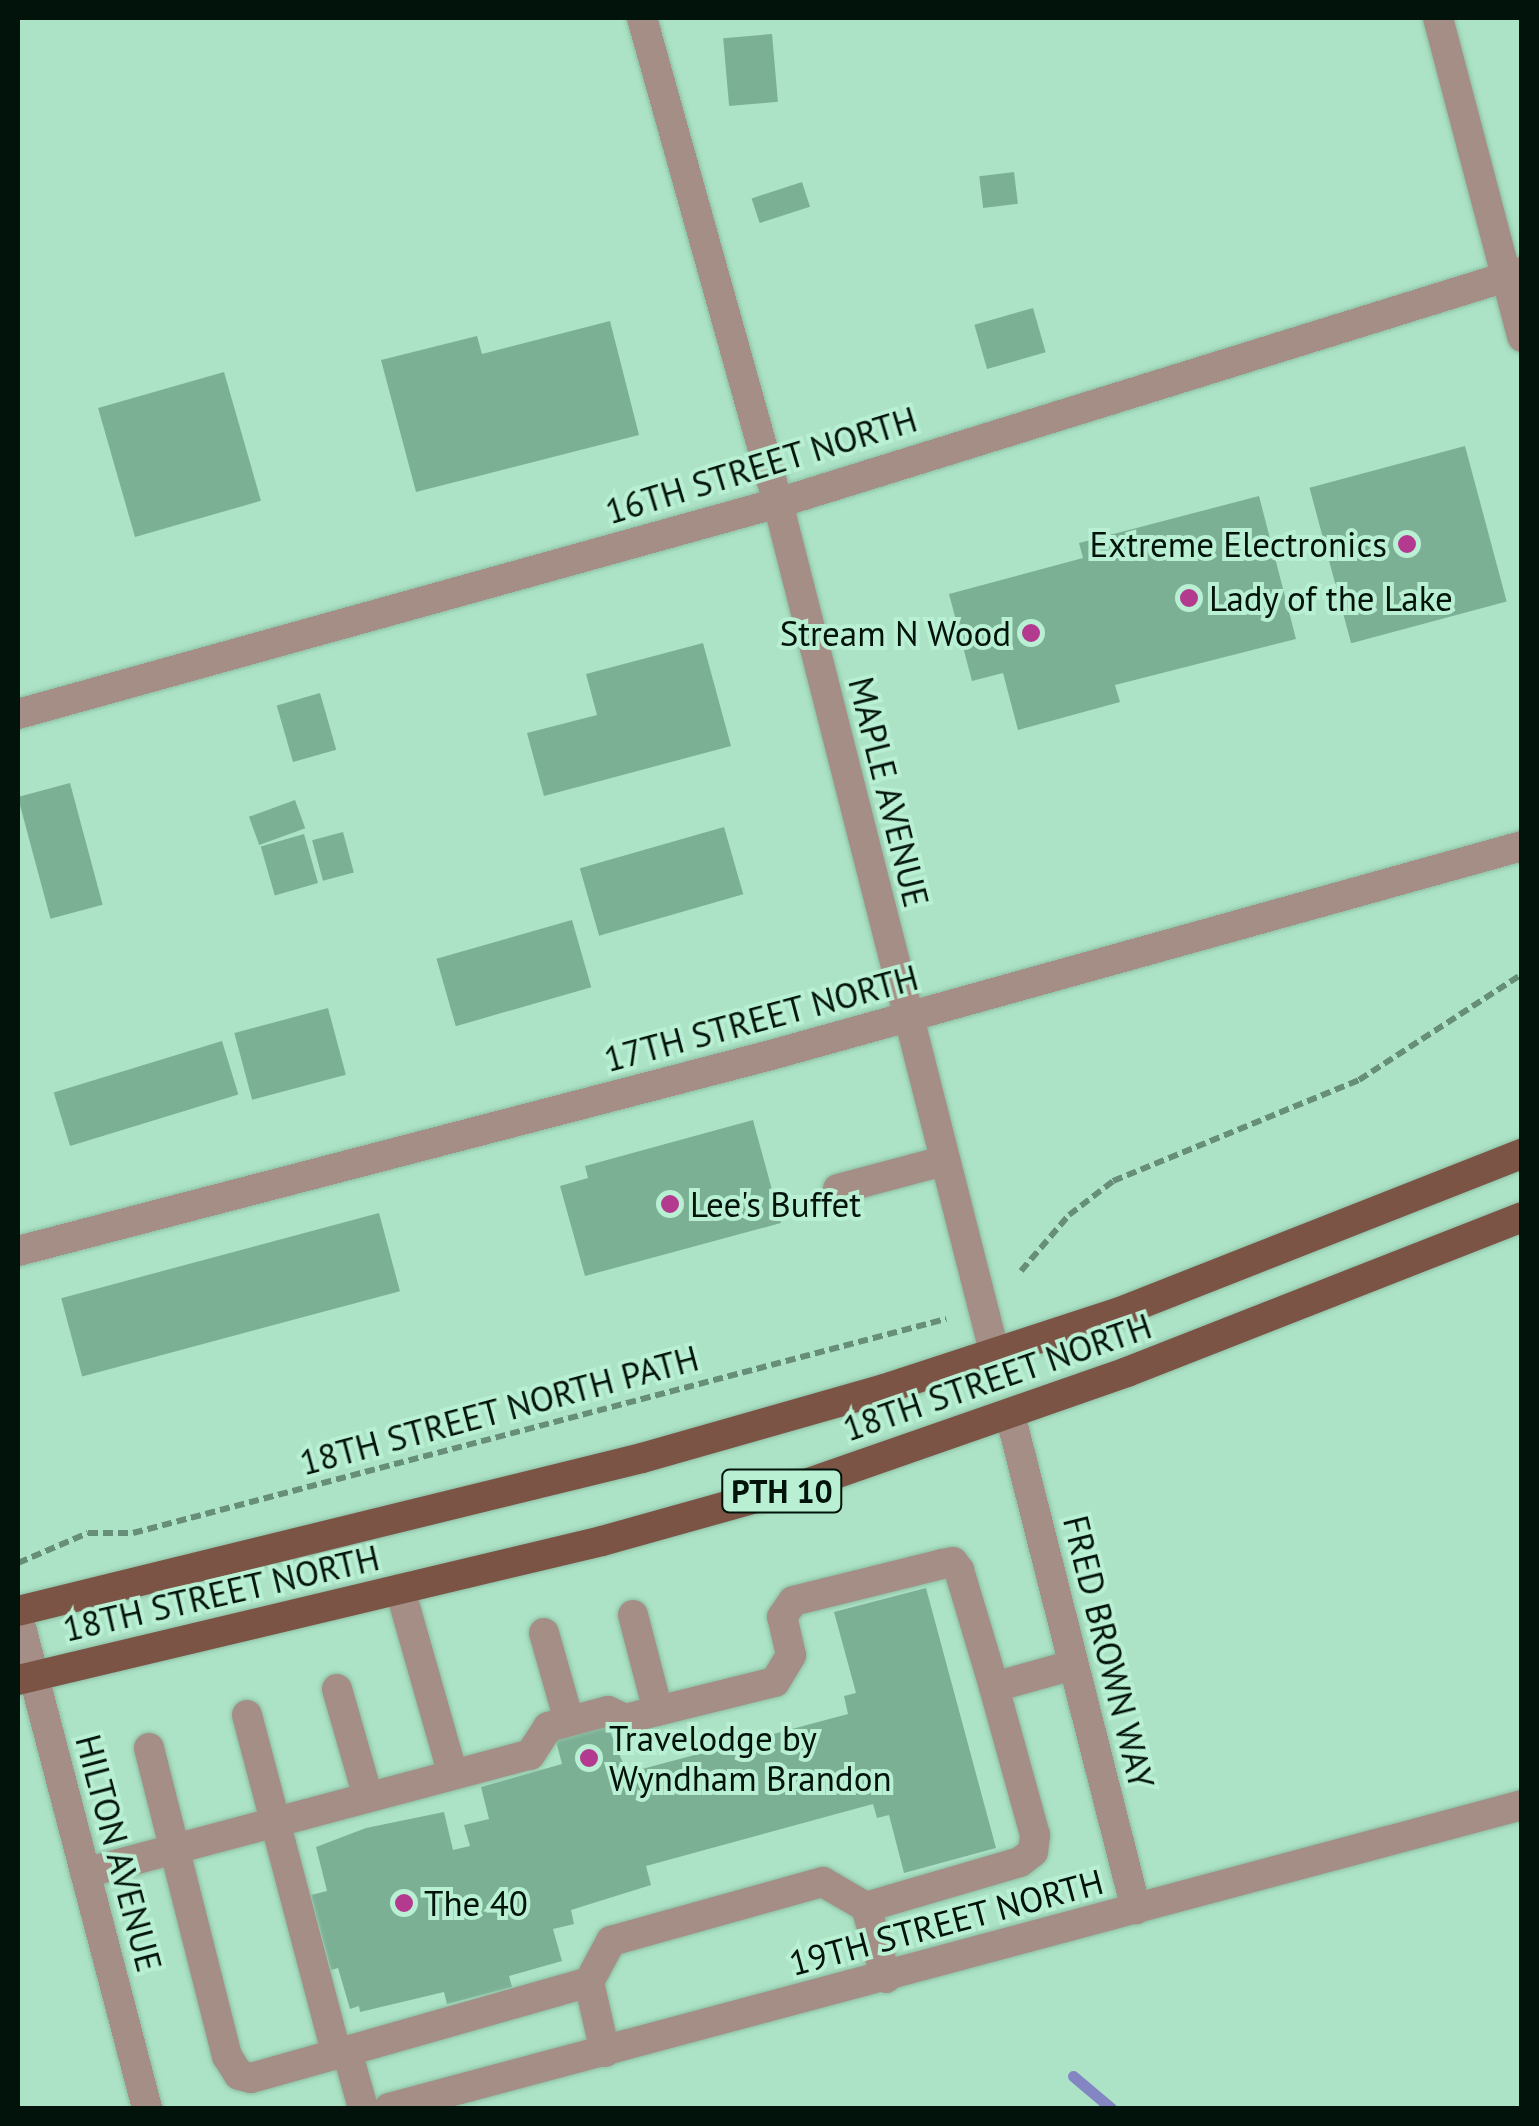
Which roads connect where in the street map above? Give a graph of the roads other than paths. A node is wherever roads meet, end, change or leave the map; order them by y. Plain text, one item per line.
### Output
1 (642, 18) edge
2 (1438, 18) edge
3 (1514, 274) edge
4 (1522, 337) edge
5 (778, 503) junction
6 (18, 714) edge
7 (1522, 846) edge
8 (906, 1019) junction
9 (1522, 1154) edge
10 (943, 1161) junction
11 (838, 1189) dead end
12 (1522, 1218) edge
13 (18, 1251) edge
14 (996, 1355) junction
15 (1010, 1414) junction
16 (400, 1589) junction
17 (18, 1614) edge
18 (633, 1615) dead end
19 (544, 1633) dead end
20 (1074, 1664) junction
21 (26, 1678) edge
22 (994, 1687) junction
23 (338, 1689) dead end
24 (658, 1711) junction
25 (247, 1714) dead end
26 (569, 1721) junction
27 (149, 1748) dead end
28 (453, 1775) junction
29 (368, 1798) junction
30 (1522, 1806) edge
31 (274, 1822) junction
32 (174, 1848) junction
33 (85, 1873) junction
34 (866, 1907) junction
35 (1136, 1909) junction
36 (886, 1978) junction
37 (589, 1982) junction
38 (606, 2052) junction
39 (342, 2053) junction
40 (147, 2108) edge
41 (363, 2108) edge
42 (389, 2108) edge

1 - 5 street, MAPLE AVENUE
2 - 3 street
3 - 4 street
3 - 5 street, 16TH STREET NORTH
5 - 6 street, 16TH STREET NORTH
5 - 8 street, MAPLE AVENUE
7 - 8 street, 17TH STREET NORTH
8 - 10 street, MAPLE AVENUE
8 - 13 street, 17TH STREET NORTH
9 - 14 main road, 18TH STREET NORTH / PTH 10
10 - 11 street
10 - 14 street, MAPLE AVENUE
12 - 15 main road, 18TH STREET NORTH / PTH 10
14 - 17 main road, 18TH STREET NORTH / PTH 10
15 - 16 main road, 18TH STREET NORTH / PTH 10
15 - 20 street, FRED BROWN WAY
16 - 21 main road, 18TH STREET NORTH / PTH 10
16 - 28 street
17 - 21 street, HILTON AVENUE
18 - 24 street
19 - 26 street
20 - 22 street
20 - 35 street, FRED BROWN WAY
21 - 33 street, HILTON AVENUE
22 - 24 street
22 - 34 street
23 - 29 street
24 - 26 street
25 - 31 street
26 - 28 street
27 - 32 street
28 - 29 street
29 - 31 street
30 - 35 street, 19TH STREET NORTH
31 - 32 street
31 - 39 street
32 - 33 street
32 - 39 street
33 - 40 street, HILTON AVENUE
34 - 36 street
34 - 37 street
35 - 36 street, 19TH STREET NORTH
36 - 38 street, 19TH STREET NORTH
37 - 38 street
37 - 39 street
38 - 42 street, 19TH STREET NORTH
39 - 41 street

